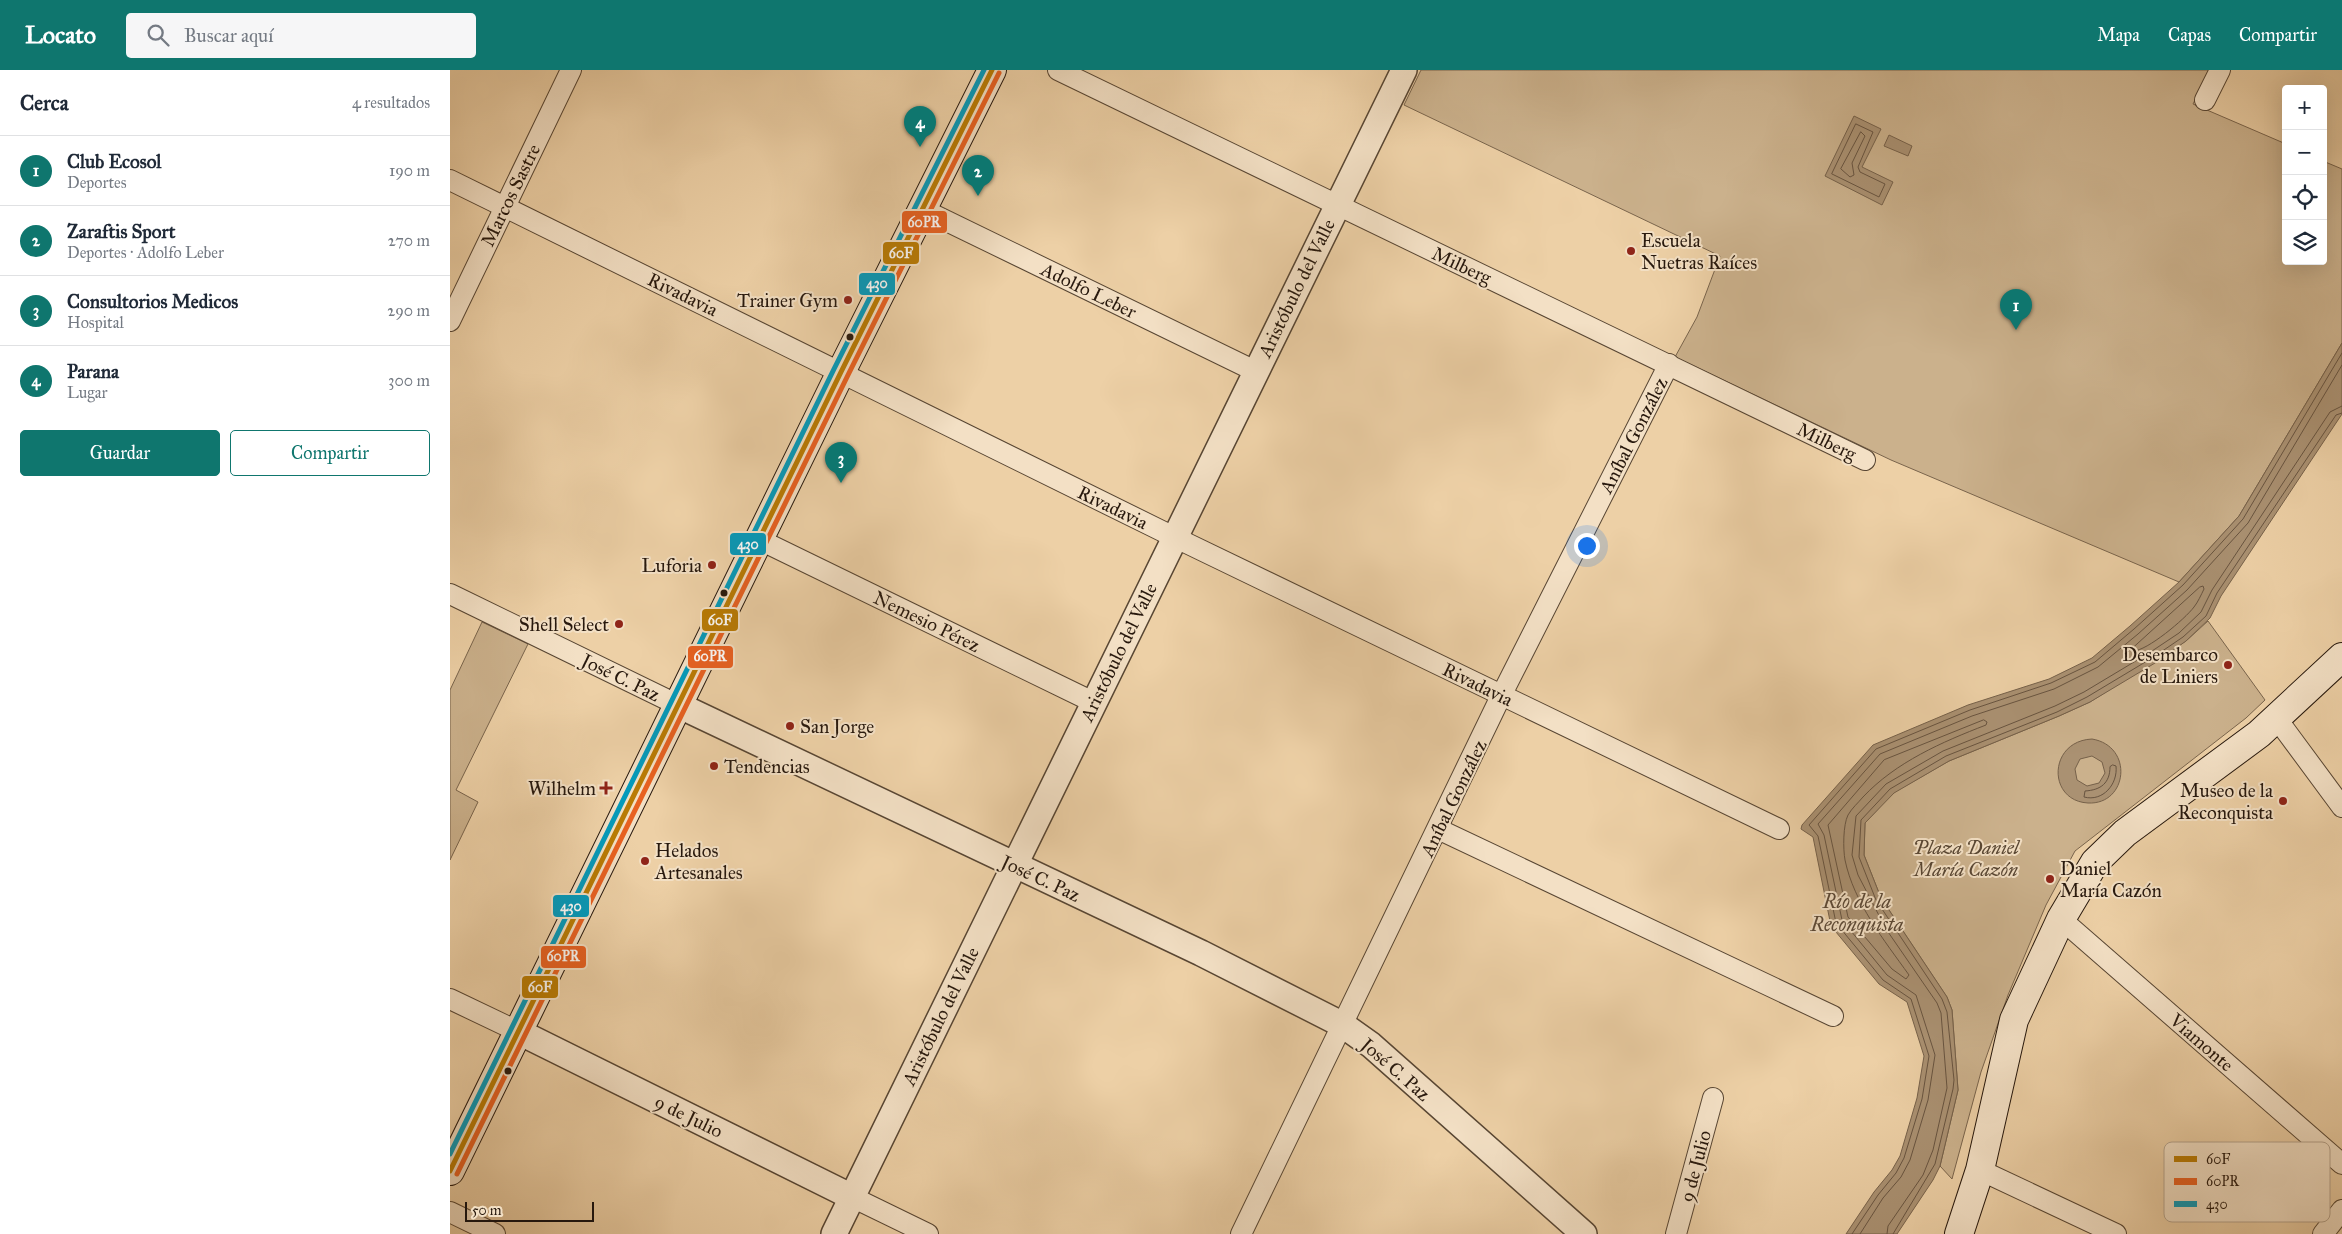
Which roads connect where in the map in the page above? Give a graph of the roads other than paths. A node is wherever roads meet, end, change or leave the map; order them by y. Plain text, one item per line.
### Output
1 (571, 70) edge
2 (992, 70) edge
3 (1058, 70) edge
4 (1404, 70) edge
5 (2220, 70) edge
6 (2204, 100) dead end
7 (450, 180) edge
8 (1336, 206) junction
9 (505, 207) junction
10 (922, 209) junction
11 (450, 320) edge
12 (1669, 364) junction
13 (1255, 371) junction
14 (841, 372) junction
15 (1865, 460) dead end
16 (1174, 537) junction
17 (760, 540) junction
18 (450, 594) edge
19 (2342, 657) edge
20 (1501, 696) junction
21 (1093, 702) junction
22 (678, 705) junction
23 (2277, 719) junction
24 (2342, 807) edge
25 (1438, 829) junction
26 (1779, 829) dead end
27 (1014, 866) junction
28 (2061, 919) junction
29 (450, 1000) edge
30 (1834, 1016) dead end
31 (1343, 1025) junction
32 (517, 1031) junction
33 (1713, 1098) dead end
34 (2317, 1142) edge
35 (2330, 1154) edge
36 (2342, 1164) edge
37 (1980, 1170) junction
38 (450, 1171) edge
39 (852, 1197) junction
40 (2342, 1210) edge
41 (450, 1212) edge
42 (495, 1234) edge
43 (834, 1234) edge
44 (928, 1234) edge
45 (1240, 1234) edge
46 (1584, 1234) edge
47 (1676, 1234) edge
48 (1960, 1234) edge
49 (2116, 1234) edge
50 (2323, 1234) edge

1 - 9 street, Marcos Sastre
2 - 10 main road
3 - 8 street, Milberg
4 - 8 street, Aristóbulo del Valle
5 - 6 street
7 - 9 street, Rivadavia
8 - 12 street, Milberg
8 - 13 street, Aristóbulo del Valle
9 - 11 street, Marcos Sastre
9 - 14 street, Rivadavia
10 - 13 street, Adolfo Leber
10 - 14 main road
12 - 15 street, Milberg
12 - 20 street, Aníbal González
13 - 16 street, Aristóbulo del Valle
14 - 16 street, Rivadavia
14 - 17 main road
16 - 20 street, Rivadavia
16 - 21 street, Aristóbulo del Valle
17 - 21 street, Nemesio Pérez
17 - 22 main road
18 - 22 street, José C. Paz
19 - 23 main road
20 - 25 street, Aníbal González
20 - 26 street, Rivadavia
21 - 27 street, Aristóbulo del Valle
22 - 27 street, José C. Paz
22 - 32 main road
23 - 24 street
23 - 28 main road
25 - 30 street
25 - 31 street, Aníbal González
27 - 31 street, José C. Paz
27 - 39 street, Aristóbulo del Valle
28 - 34 street, Viamonte
28 - 37 main road
29 - 32 street, 9 de Julio
31 - 45 street, Aníbal González
31 - 46 street, José C. Paz
32 - 38 main road
32 - 39 street, 9 de Julio
33 - 47 street, 9 de Julio
35 - 36 street, Viamonte
37 - 48 main road
37 - 49 street
39 - 43 street, Aristóbulo del Valle
39 - 44 street, 9 de Julio
40 - 50 street
41 - 42 street

